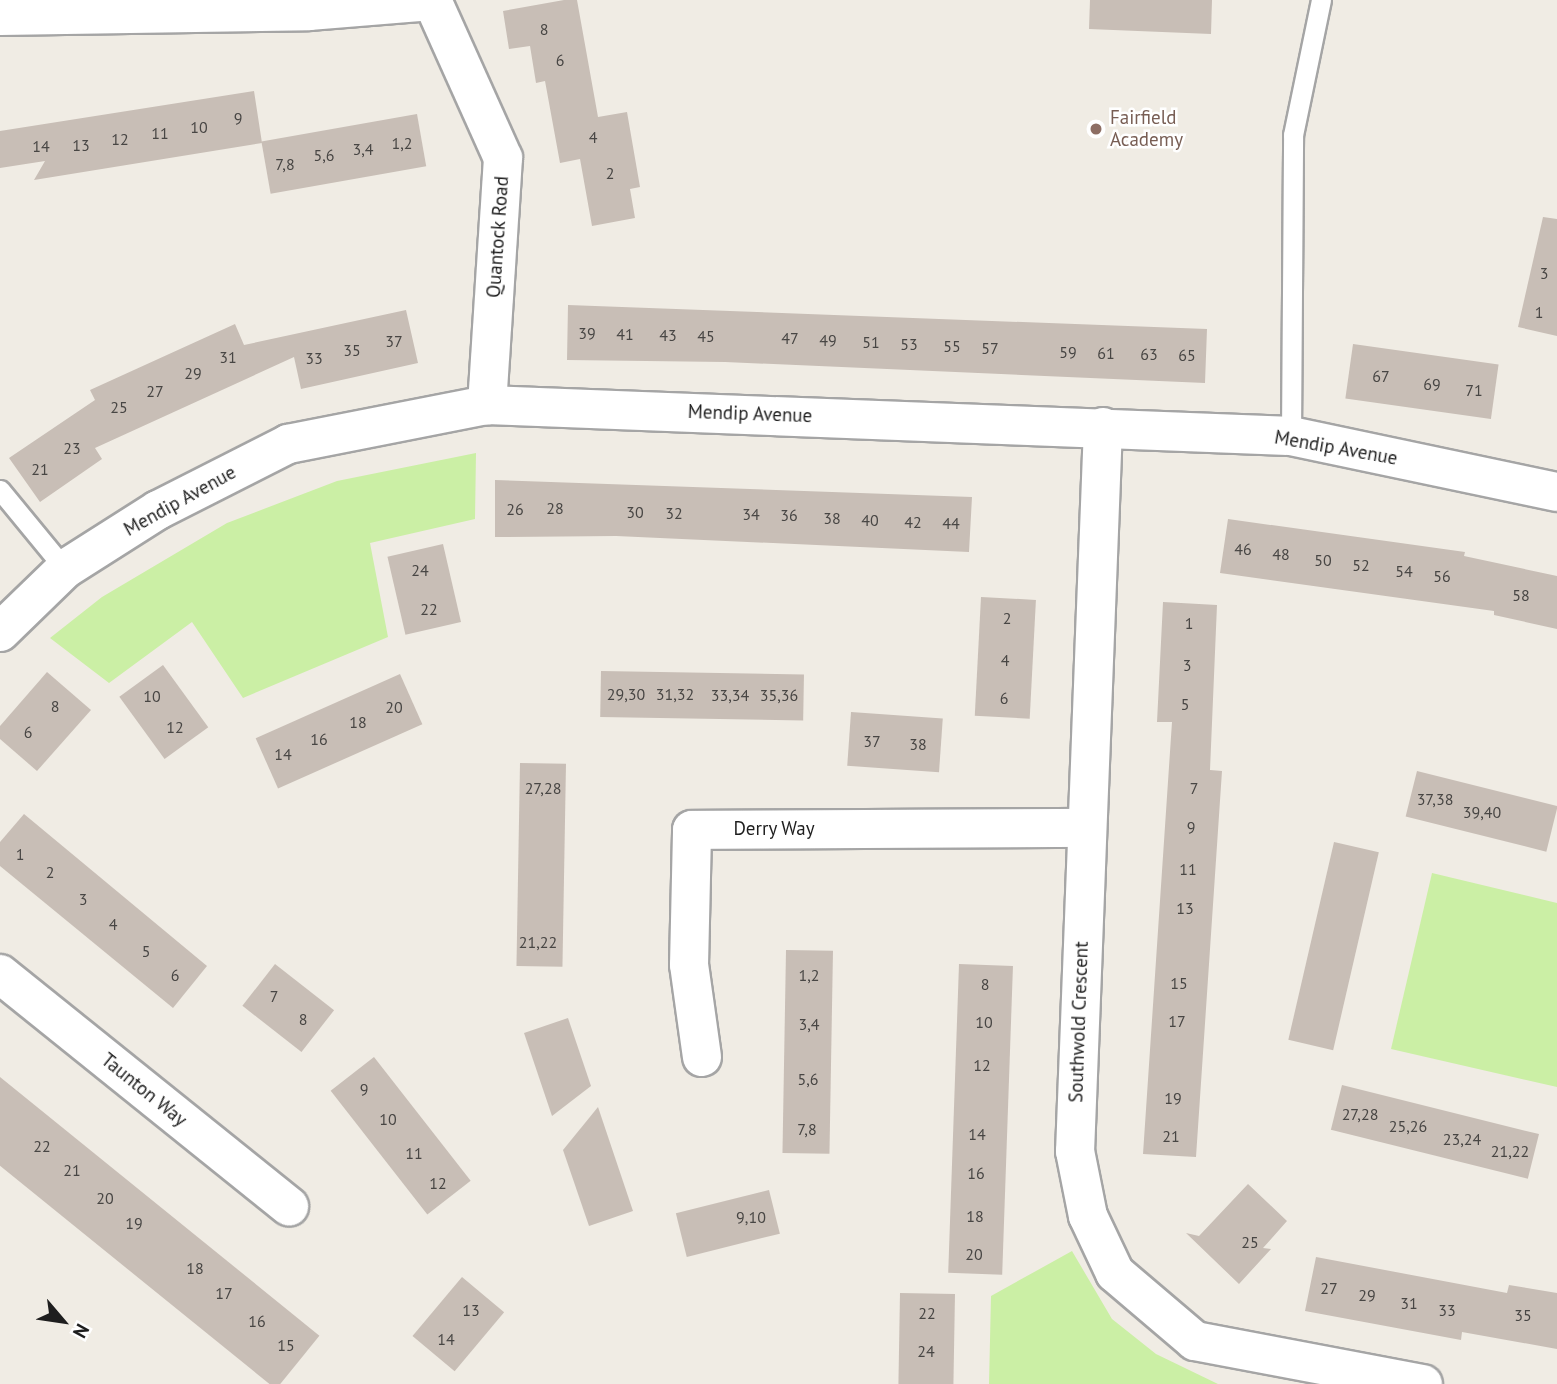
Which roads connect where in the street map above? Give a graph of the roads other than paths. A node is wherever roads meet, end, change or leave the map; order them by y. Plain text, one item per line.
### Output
1 (432, 0) edge
2 (1321, 0) edge
3 (0, 16) edge
4 (487, 405) junction
5 (1103, 428) junction
6 (1291, 436) junction
7 (0, 489) edge
8 (1557, 492) edge
9 (65, 569) junction
10 (0, 632) edge
11 (1085, 828) junction
12 (0, 974) edge
13 (702, 1057) dead end
14 (289, 1206) dead end
15 (1423, 1384) edge

1 - 3 street
1 - 4 street, Quantock Road
2 - 6 lane
4 - 5 street, Mendip Avenue
4 - 9 street, Mendip Avenue
5 - 6 street, Mendip Avenue
5 - 11 street, Southwold Crescent
6 - 8 street, Mendip Avenue
7 - 9 lane
9 - 10 street, Mendip Avenue
11 - 13 street, Derry Way
11 - 15 street, Southwold Crescent
12 - 14 street, Taunton Way

